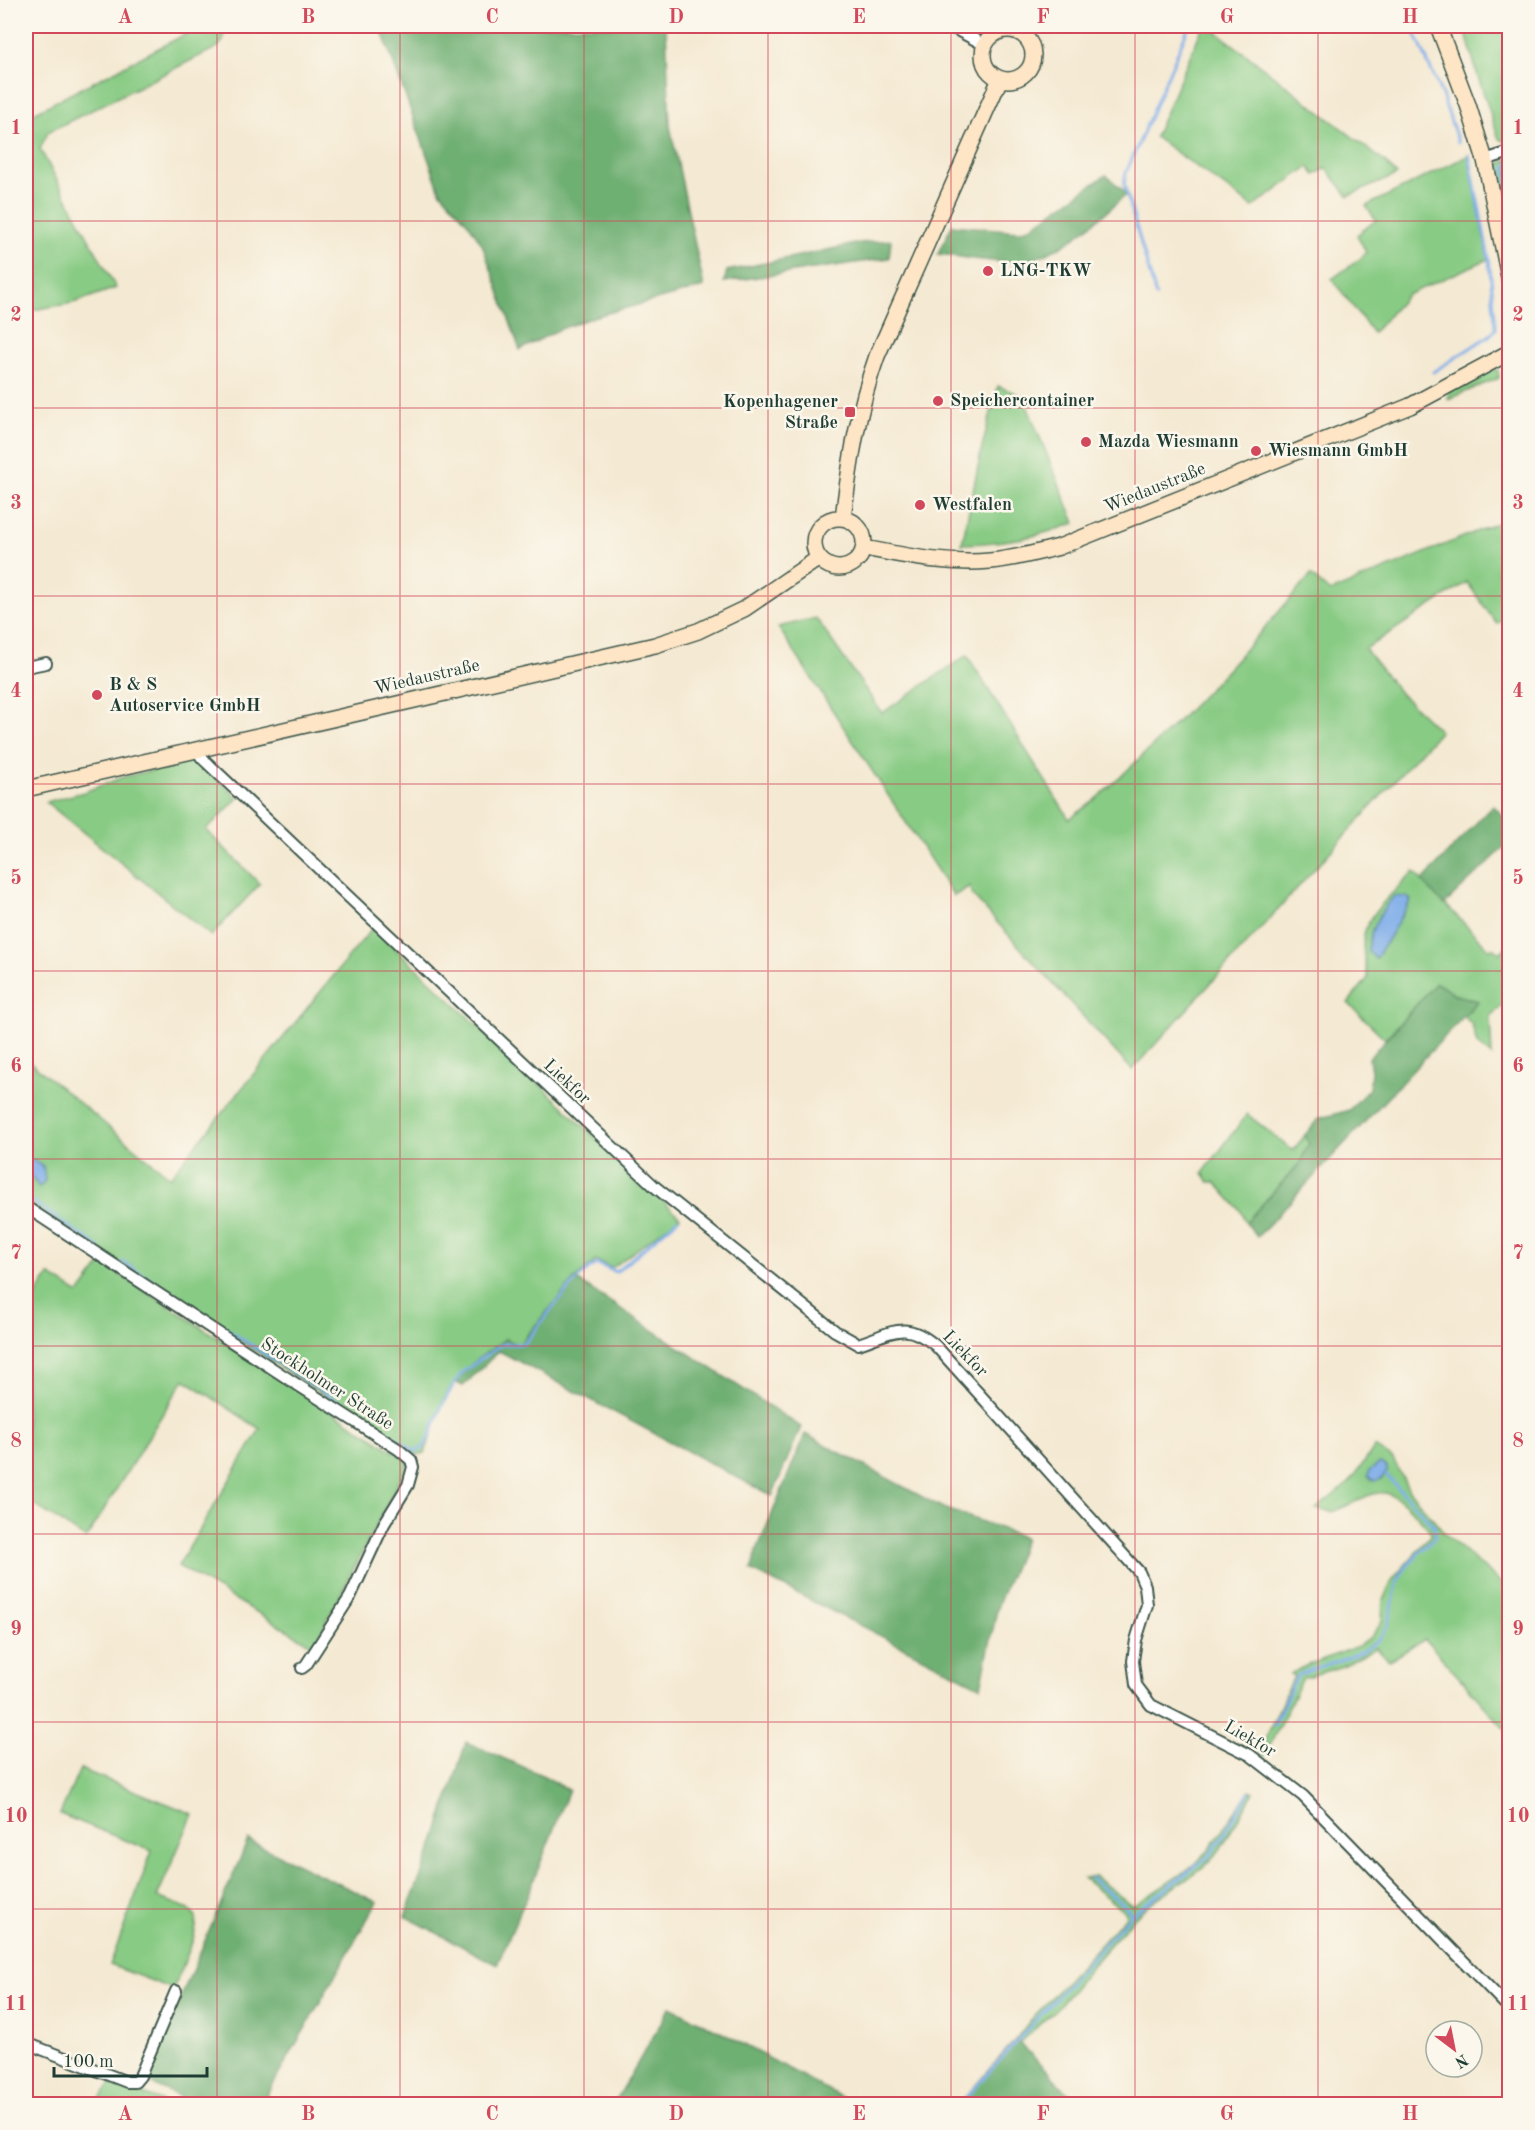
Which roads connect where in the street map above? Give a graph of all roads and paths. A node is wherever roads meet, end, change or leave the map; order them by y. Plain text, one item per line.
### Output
1 (950, 26) edge
2 (1438, 26) edge
3 (1019, 29) edge
4 (985, 45) junction
5 (999, 79) junction
6 (1509, 152) edge
7 (1485, 160) junction
8 (1509, 282) edge
9 (1509, 352) edge
10 (843, 518) junction
11 (864, 548) junction
12 (819, 558) junction
13 (46, 663) dead end
14 (26, 667) edge
15 (197, 750) junction
16 (26, 789) edge
17 (26, 1207) edge
18 (302, 1668) dead end
19 (176, 1991) dead end
20 (1509, 2009) edge
21 (26, 2043) edge

1 - 4 street
2 - 7 main road
3 - 4 main road
3 - 5 main road
4 - 5 main road
5 - 10 main road
6 - 7 street
7 - 8 main road
9 - 11 main road, Wiedaustraße
10 - 11 main road
10 - 12 main road
11 - 12 main road
12 - 15 main road, Wiedaustraße
13 - 14 street
15 - 16 main road, Wiedaustraße
15 - 20 street, Liekfor
17 - 18 street, Stockholmer Straße
19 - 21 street

